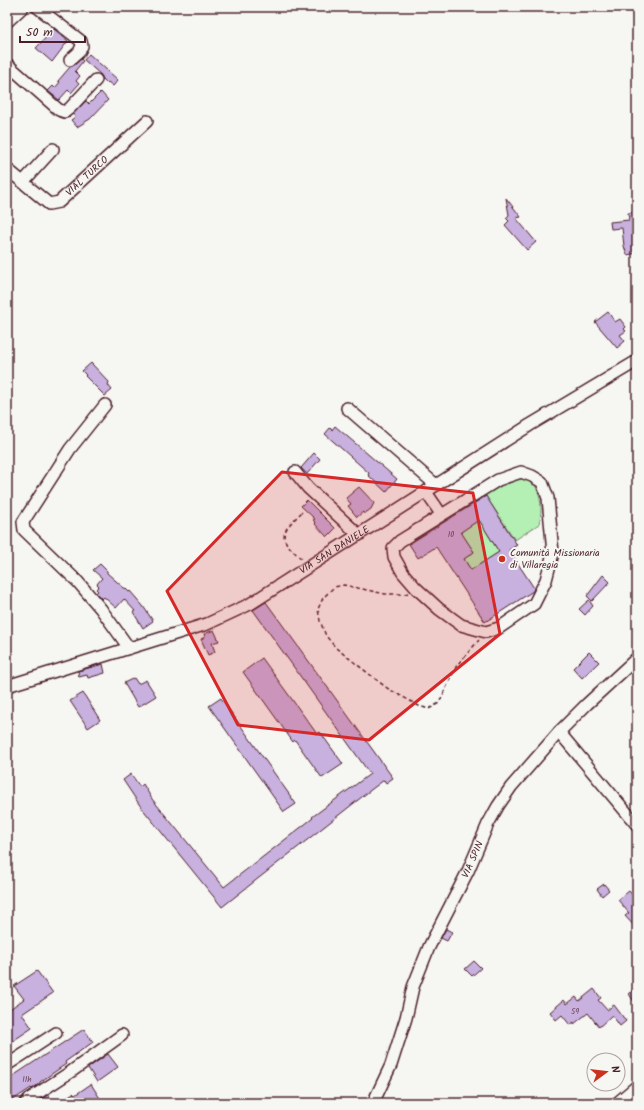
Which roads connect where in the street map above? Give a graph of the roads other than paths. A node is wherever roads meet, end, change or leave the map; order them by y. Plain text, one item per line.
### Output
1 (23, 7) edge
2 (36, 7) edge
3 (7, 22) edge
4 (70, 60) dead end
5 (7, 64) edge
6 (96, 80) dead end
7 (147, 121) dead end
8 (54, 149) dead end
9 (7, 169) edge
10 (23, 182) junction
11 (637, 362) edge
12 (105, 405) dead end
13 (347, 408) dead end
14 (295, 472) dead end
15 (436, 485) junction
16 (426, 492) junction
17 (441, 514) junction
18 (359, 535) junction
19 (129, 648) junction
20 (637, 658) edge
21 (7, 686) edge
22 (559, 732) junction
23 (637, 826) edge
24 (56, 1032) dead end
25 (122, 1035) dead end
26 (7, 1065) edge
27 (637, 1086) edge
28 (26, 1103) edge
29 (373, 1103) edge
30 (617, 1103) edge

1 - 3 street
2 - 4 street
5 - 6 street
7 - 10 street, VIAL TURCO
8 - 10 street
9 - 10 street, VIAL TURCO
11 - 15 street, VIA SAN DANIELE
12 - 19 street
13 - 15 street
14 - 18 street
15 - 16 street, VIA SAN DANIELE
16 - 17 street
16 - 18 street, VIA SAN DANIELE
17 - 17 street
18 - 19 street, VIA SAN DANIELE
19 - 21 street, VIA SAN DANIELE
20 - 22 street, VIA SPIN
22 - 23 street
22 - 29 street, VIA SPIN
24 - 26 street
25 - 28 street
27 - 30 street

